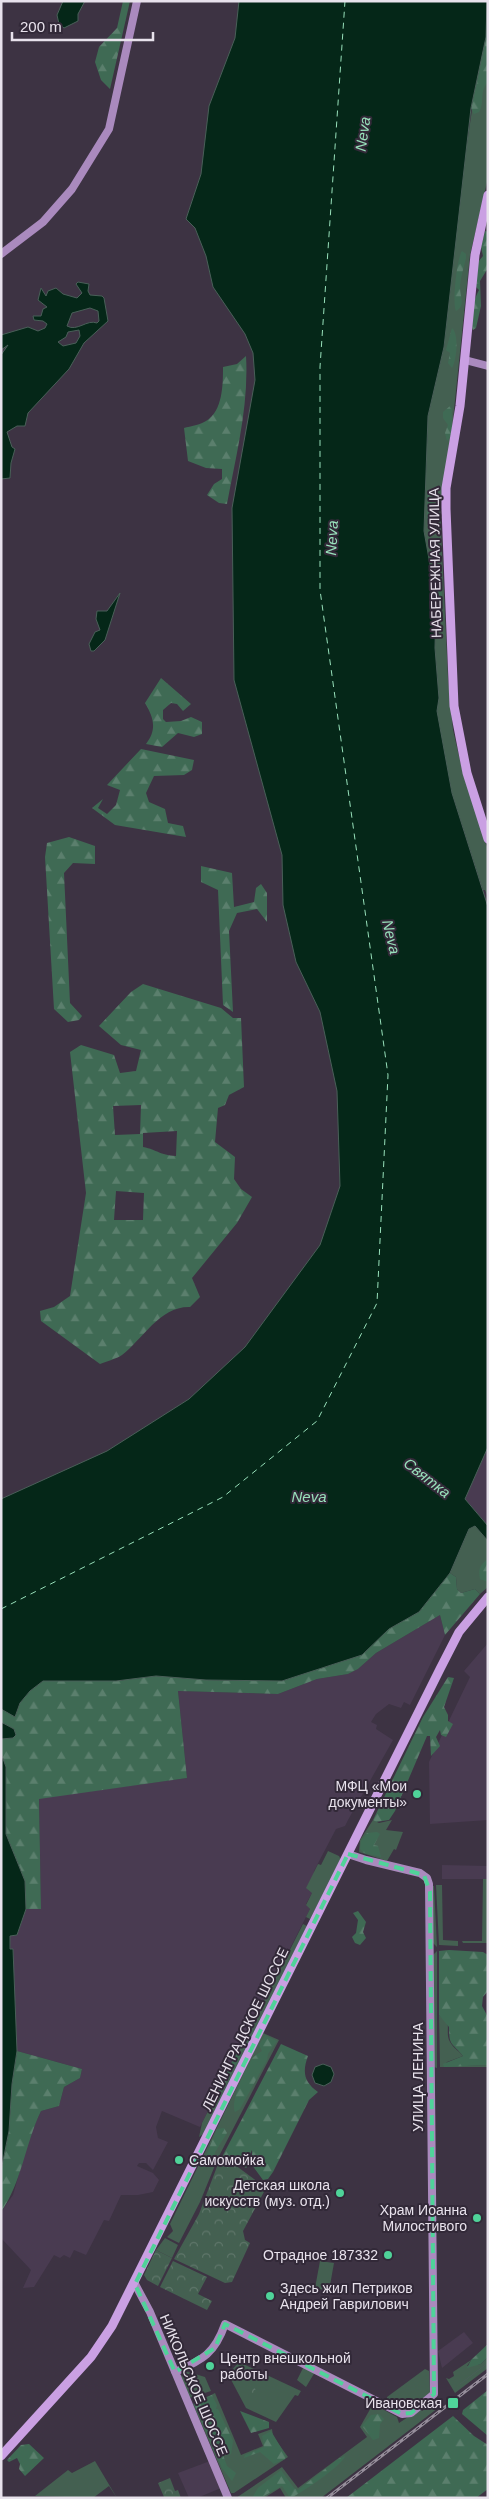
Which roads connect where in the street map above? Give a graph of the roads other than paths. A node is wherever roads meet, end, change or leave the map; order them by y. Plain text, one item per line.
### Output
1 (137, 1) edge
2 (488, 195) edge
3 (1, 254) edge
4 (465, 360) junction
5 (488, 366) edge
6 (488, 839) edge
7 (488, 1597) edge
8 (348, 1854) junction
9 (134, 2284) junction
10 (175, 2372) junction
11 (1, 2456) edge
12 (228, 2498) edge

1 - 3 street
2 - 4 main road, НАБЕРЕЖНАЯ УЛИЦА
4 - 5 street
4 - 6 main road, НАБЕРЕЖНАЯ УЛИЦА
7 - 8 main road, ЛЕНИНГРАДСКОЕ ШОССЕ
8 - 9 main road, ЛЕНИНГРАДСКОЕ ШОССЕ
8 - 10 street, УЛИЦА ЛЕНИНА
9 - 10 street, НИКОЛЬСКОЕ ШОССЕ
9 - 11 main road, ЛЕНИНГРАДСКОЕ ШОССЕ
10 - 12 street, НИКОЛЬСКОЕ ШОССЕ

